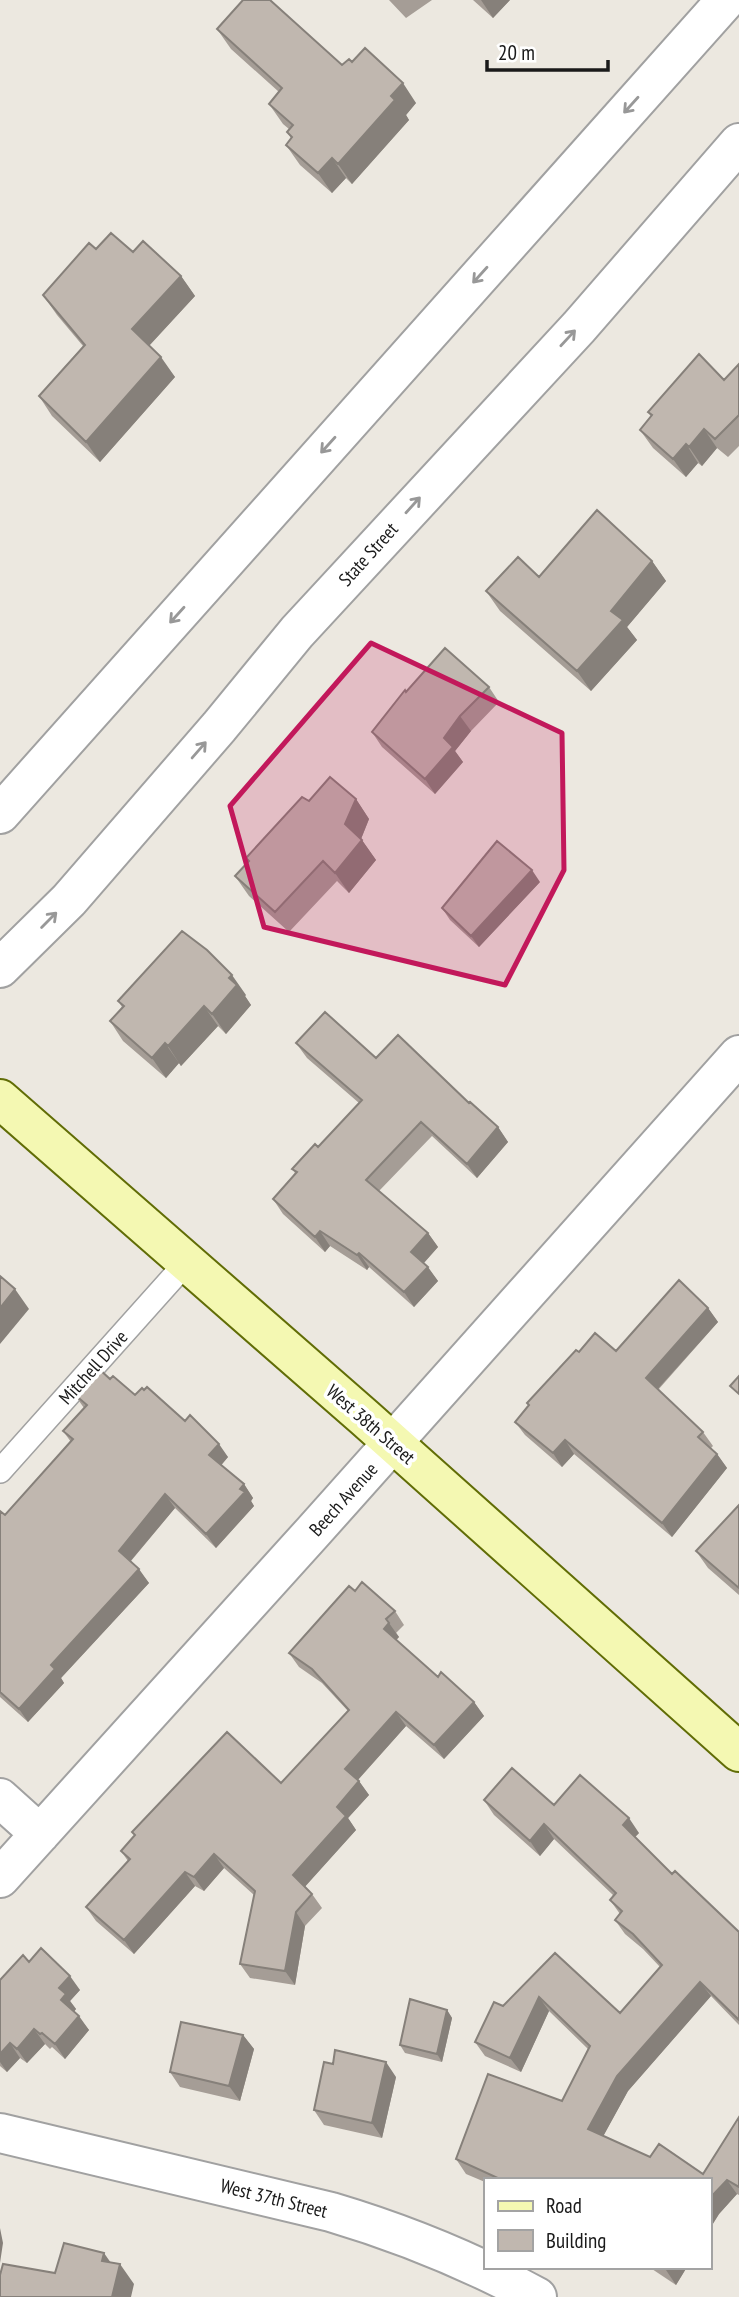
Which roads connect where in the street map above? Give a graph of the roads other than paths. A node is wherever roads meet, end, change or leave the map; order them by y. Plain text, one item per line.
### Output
1 (729, 9) edge
2 (739, 143) edge
3 (0, 814) edge
4 (0, 968) edge
5 (739, 1055) edge
6 (0, 1098) edge
7 (186, 1263) junction
8 (392, 1443) junction
9 (0, 1471) edge
10 (739, 1752) edge
11 (0, 1798) edge
12 (40, 1835) junction
13 (0, 1878) edge
14 (0, 2133) edge
15 (484, 2268) edge
16 (486, 2269) edge
17 (537, 2297) edge

1 -> 3 street
4 -> 2 street, State Street
5 - 8 street, Beech Avenue
6 - 7 main road, West 38th Street
7 - 8 main road, West 38th Street
7 - 9 lane, Mitchell Drive
8 - 10 main road, West 38th Street
8 - 12 street, Beech Avenue
11 - 12 street
12 - 13 street, Beech Avenue
14 - 15 street, West 37th Street
16 - 17 street, West 37th Street

